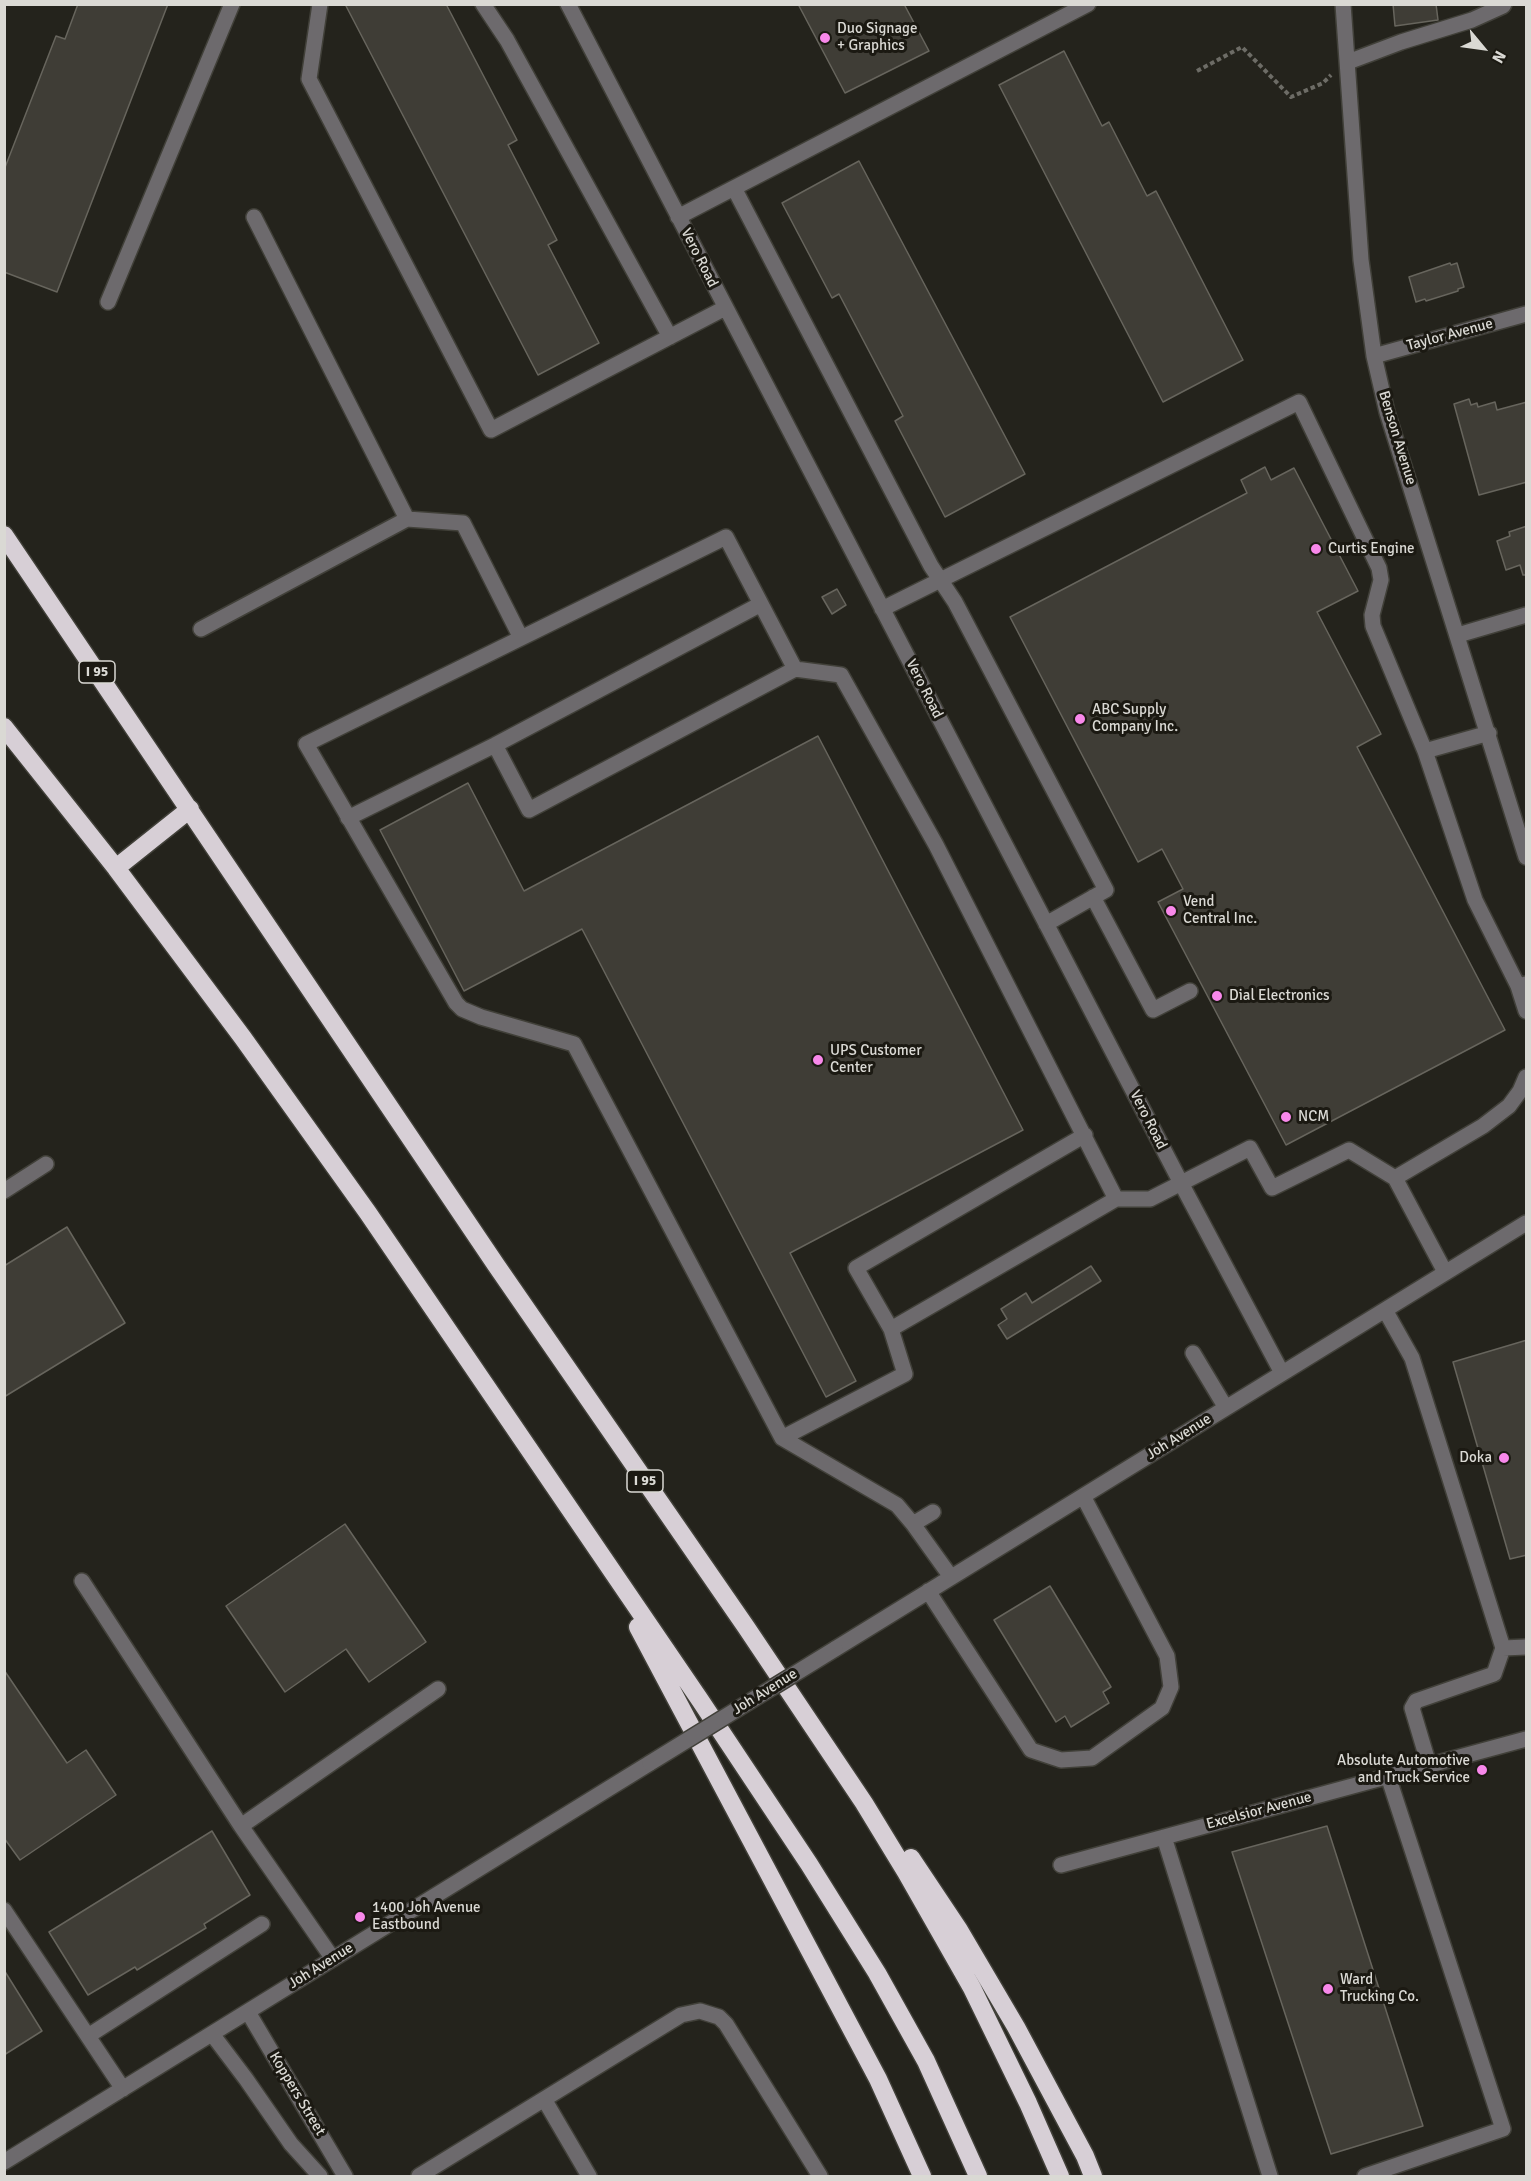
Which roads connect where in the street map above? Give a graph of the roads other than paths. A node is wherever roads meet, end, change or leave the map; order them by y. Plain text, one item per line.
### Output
1 (232, 4) edge
2 (320, 4) edge
3 (483, 4) edge
4 (568, 4) edge
5 (1088, 4) edge
6 (1343, 4) edge
7 (1504, 4) edge
8 (1348, 62) junction
9 (734, 188) junction
10 (254, 217) dead end
11 (678, 217) junction
12 (108, 302) dead end
13 (725, 308) junction
14 (1527, 314) edge
15 (670, 337) junction
16 (1374, 356) junction
17 (407, 519) junction
18 (4, 535) edge
19 (940, 580) junction
20 (761, 603) junction
21 (882, 609) junction
22 (1527, 615) edge
23 (201, 629) dead end
24 (1458, 635) junction
25 (520, 636) junction
26 (795, 669) junction
27 (4, 727) edge
28 (1489, 733) junction
29 (495, 745) junction
30 (1425, 751) junction
31 (190, 809) junction
32 (348, 818) junction
33 (1527, 857) edge
34 (116, 868) junction
35 (1093, 897) junction
36 (1046, 924) junction
37 (1522, 985) edge
38 (1190, 992) dead end
39 (1527, 1011) edge
40 (1527, 1077) edge
41 (1085, 1135) junction
42 (46, 1164) dead end
43 (1395, 1178) junction
44 (1181, 1184) junction
45 (4, 1191) edge
46 (1116, 1199) junction
47 (1527, 1223) edge
48 (1445, 1272) junction
49 (1385, 1310) junction
50 (891, 1329) junction
51 (1193, 1353) dead end
52 (1282, 1373) junction
53 (1226, 1408) junction
54 (782, 1438) junction
55 (1083, 1496) junction
56 (933, 1512) dead end
57 (913, 1524) junction
58 (591, 1541) junction
59 (951, 1577) junction
60 (82, 1581) dead end
61 (928, 1591) junction
62 (746, 1627) junction
63 (1527, 1647) edge
64 (1503, 1648) junction
65 (438, 1689) dead end
66 (1527, 1738) edge
67 (1428, 1765) junction
68 (1388, 1776) junction
69 (241, 1826) junction
70 (1164, 1837) junction
71 (1061, 1865) dead end
72 (4, 1910) edge
73 (262, 1924) dead end
74 (333, 1959) junction
75 (248, 2012) junction
76 (212, 2034) junction
77 (88, 2036) junction
78 (123, 2089) junction
79 (544, 2099) junction
80 (4, 2162) edge
81 (320, 2176) edge
82 (345, 2176) edge
83 (418, 2176) edge
84 (589, 2176) edge
85 (820, 2176) edge
86 (922, 2176) edge
87 (978, 2176) edge
88 (1060, 2176) edge
89 (1093, 2176) edge
90 (1270, 2176) edge
91 (1365, 2176) edge

1 - 12 street
2 - 15 street
3 - 15 street
4 - 11 street, Vero Road
5 - 9 street
6 - 8 street, Benson Avenue
7 - 8 street
8 - 16 street, Benson Avenue
9 - 11 street
9 - 19 street
10 - 17 street
11 - 13 street, Vero Road
13 - 15 street
13 - 21 street, Vero Road
14 - 16 street, Taylor Avenue
16 - 24 street, Benson Avenue
17 - 23 street
17 - 25 street
18 - 31 highway, I 95
19 - 21 street
19 - 30 street
19 - 35 street
20 - 25 street
20 - 26 street
20 - 29 street
21 - 36 street, Vero Road
22 - 24 street
24 - 28 street, Benson Avenue
25 - 32 street
26 - 29 street
26 - 41 street
27 - 34 highway
28 - 30 street
28 - 33 street, Benson Avenue
29 - 32 street
30 - 37 street
31 - 34 highway
31 - 62 highway, I 95
32 - 54 street
34 - 58 highway
35 - 36 street
35 - 38 street
36 - 44 street, Vero Road
37 - 39 street
40 - 43 street
41 - 46 street
41 - 50 street
42 - 45 street
43 - 44 street
43 - 48 street
44 - 46 street
44 - 52 street, Vero Road
46 - 50 street
47 - 48 street, Joh Avenue
48 - 49 street, Joh Avenue
49 - 52 street, Joh Avenue
49 - 64 street
50 - 54 street
51 - 53 street
52 - 53 street, Joh Avenue
53 - 55 street, Joh Avenue
54 - 57 street
55 - 59 street, Joh Avenue
55 - 61 street
56 - 57 street
57 - 59 street
58 - 86 highway
58 - 87 highway
59 - 61 street, Joh Avenue
60 - 69 street
61 - 74 street, Joh Avenue, bridge
62 - 88 highway, I 95
62 - 89 highway
63 - 64 street
64 - 67 street
65 - 69 street
66 - 67 street, Excelsior Avenue
67 - 68 street, Excelsior Avenue
68 - 70 street, Excelsior Avenue
68 - 91 street
69 - 74 street
70 - 71 street, Excelsior Avenue
70 - 90 street
72 - 77 street
73 - 77 street
74 - 75 street, Joh Avenue
75 - 76 street, Joh Avenue
75 - 82 street, Koppers Street
76 - 78 street, Joh Avenue
76 - 81 street, Koppers Street
77 - 78 street
78 - 80 street, Joh Avenue
79 - 83 street
79 - 84 street
79 - 85 street

